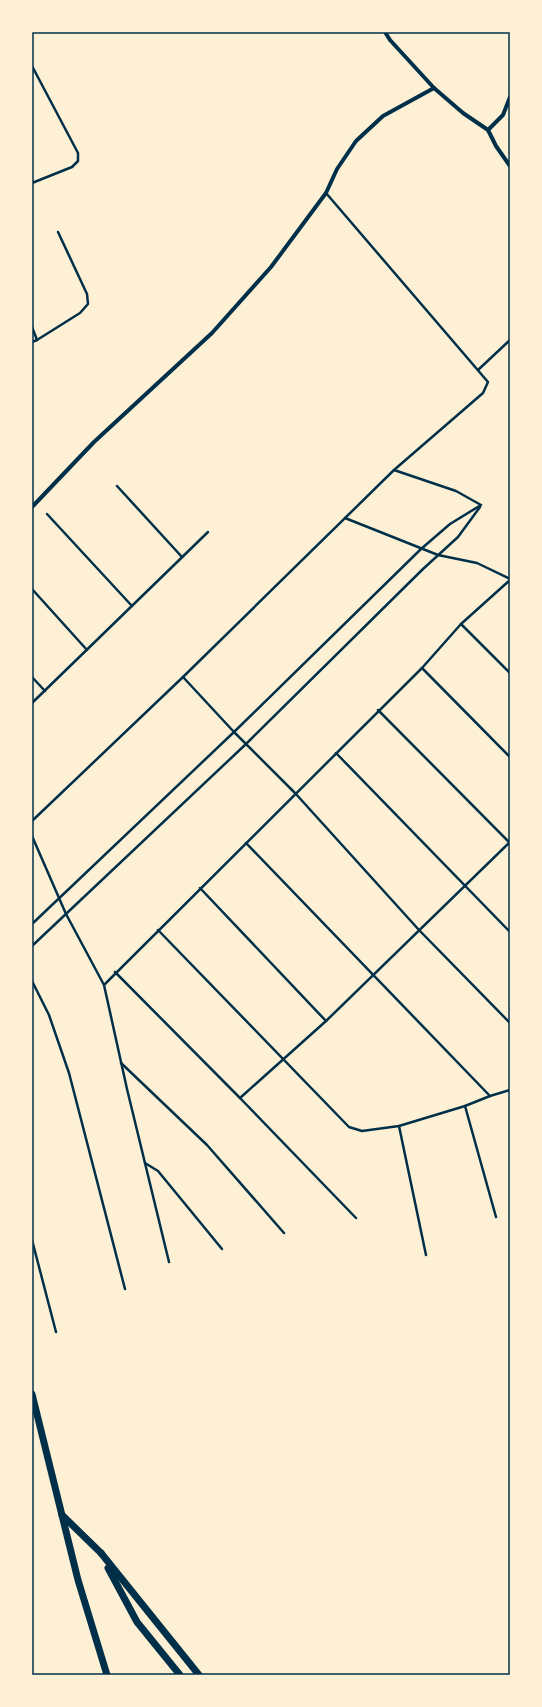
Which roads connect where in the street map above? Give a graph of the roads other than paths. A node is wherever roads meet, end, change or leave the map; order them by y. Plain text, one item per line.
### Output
1 (385, 32) edge
2 (32, 66) edge
3 (434, 88) junction
4 (510, 97) edge
5 (488, 130) junction
6 (510, 166) edge
7 (32, 183) edge
8 (326, 193) junction
9 (58, 232) dead end
10 (32, 327) edge
11 (38, 340) junction
12 (510, 340) edge
13 (32, 342) edge
14 (478, 370) junction
15 (394, 470) junction
16 (117, 486) dead end
17 (481, 506) junction
18 (32, 507) edge
19 (47, 514) dead end
20 (345, 518) junction
21 (208, 532) dead end
22 (421, 549) junction
23 (438, 555) junction
24 (182, 557) junction
25 (510, 579) edge
26 (32, 589) edge
27 (132, 606) junction
28 (461, 624) junction
29 (87, 650) junction
30 (422, 668) junction
31 (510, 673) edge
32 (32, 677) edge
33 (183, 677) junction
34 (45, 691) junction
35 (32, 704) edge
36 (378, 710) junction
37 (234, 732) junction
38 (246, 744) junction
39 (336, 753) junction
40 (510, 757) edge
41 (295, 793) junction
42 (32, 821) edge
43 (32, 836) edge
44 (246, 843) junction
45 (510, 843) edge
46 (466, 886) junction
47 (200, 888) junction
48 (59, 899) junction
49 (66, 914) junction
50 (32, 924) edge
51 (158, 930) junction
52 (420, 930) junction
53 (510, 932) edge
54 (32, 946) edge
55 (115, 972) junction
56 (374, 974) junction
57 (32, 980) edge
58 (104, 985) junction
59 (326, 1021) junction
60 (510, 1023) edge
61 (283, 1061) junction
62 (121, 1062) junction
63 (510, 1090) edge
64 (490, 1096) junction
65 (240, 1098) junction
66 (466, 1106) junction
67 (399, 1126) junction
68 (145, 1162) junction
69 (496, 1217) dead end
70 (356, 1218) dead end
71 (284, 1232) dead end
72 (32, 1240) edge
73 (222, 1249) dead end
74 (426, 1255) dead end
75 (169, 1262) dead end
76 (125, 1289) dead end
77 (56, 1332) dead end
78 (32, 1394) edge
79 (62, 1515) junction
80 (101, 1553) junction
81 (107, 1675) edge
82 (180, 1675) edge
83 (199, 1675) edge

1 - 3 street
2 - 7 lane
3 - 5 street
3 - 8 street
4 - 5 street
5 - 6 street
8 - 14 lane
8 - 18 street
9 - 11 lane
10 - 11 lane
11 - 13 lane
12 - 14 lane
14 - 15 lane
15 - 17 lane
15 - 20 lane
16 - 24 lane
17 - 22 lane
17 - 23 lane
19 - 27 lane
20 - 22 lane
20 - 33 lane
21 - 24 lane
22 - 23 lane
22 - 37 lane
23 - 25 lane
23 - 38 lane
24 - 27 lane
25 - 28 lane
26 - 29 lane
27 - 29 lane
28 - 30 lane
28 - 31 lane
29 - 34 lane
30 - 36 lane
30 - 40 lane
32 - 34 lane
33 - 37 lane
33 - 42 lane
34 - 35 lane
36 - 39 lane
36 - 45 lane
37 - 38 lane
37 - 48 lane
38 - 41 lane
38 - 49 lane
39 - 41 lane
39 - 46 lane
41 - 44 lane
41 - 52 lane
43 - 48 lane
44 - 47 lane
44 - 56 lane
45 - 46 lane
46 - 52 lane
46 - 53 lane
47 - 51 lane
47 - 59 lane
48 - 49 lane
48 - 50 lane
49 - 54 lane
49 - 58 lane
51 - 55 lane
51 - 61 lane
52 - 56 lane
52 - 60 lane
55 - 58 lane
55 - 65 lane
56 - 59 lane
56 - 64 lane
57 - 76 lane
58 - 62 lane
59 - 61 lane
61 - 65 lane
61 - 67 lane
62 - 68 lane
62 - 71 lane
63 - 64 lane
64 - 66 lane
65 - 70 lane
66 - 67 lane
66 - 69 lane
67 - 74 lane
68 - 73 lane
68 - 75 lane
72 - 77 lane
78 - 79 street
79 - 80 street
79 - 81 street
80 - 82 street
80 - 83 street

